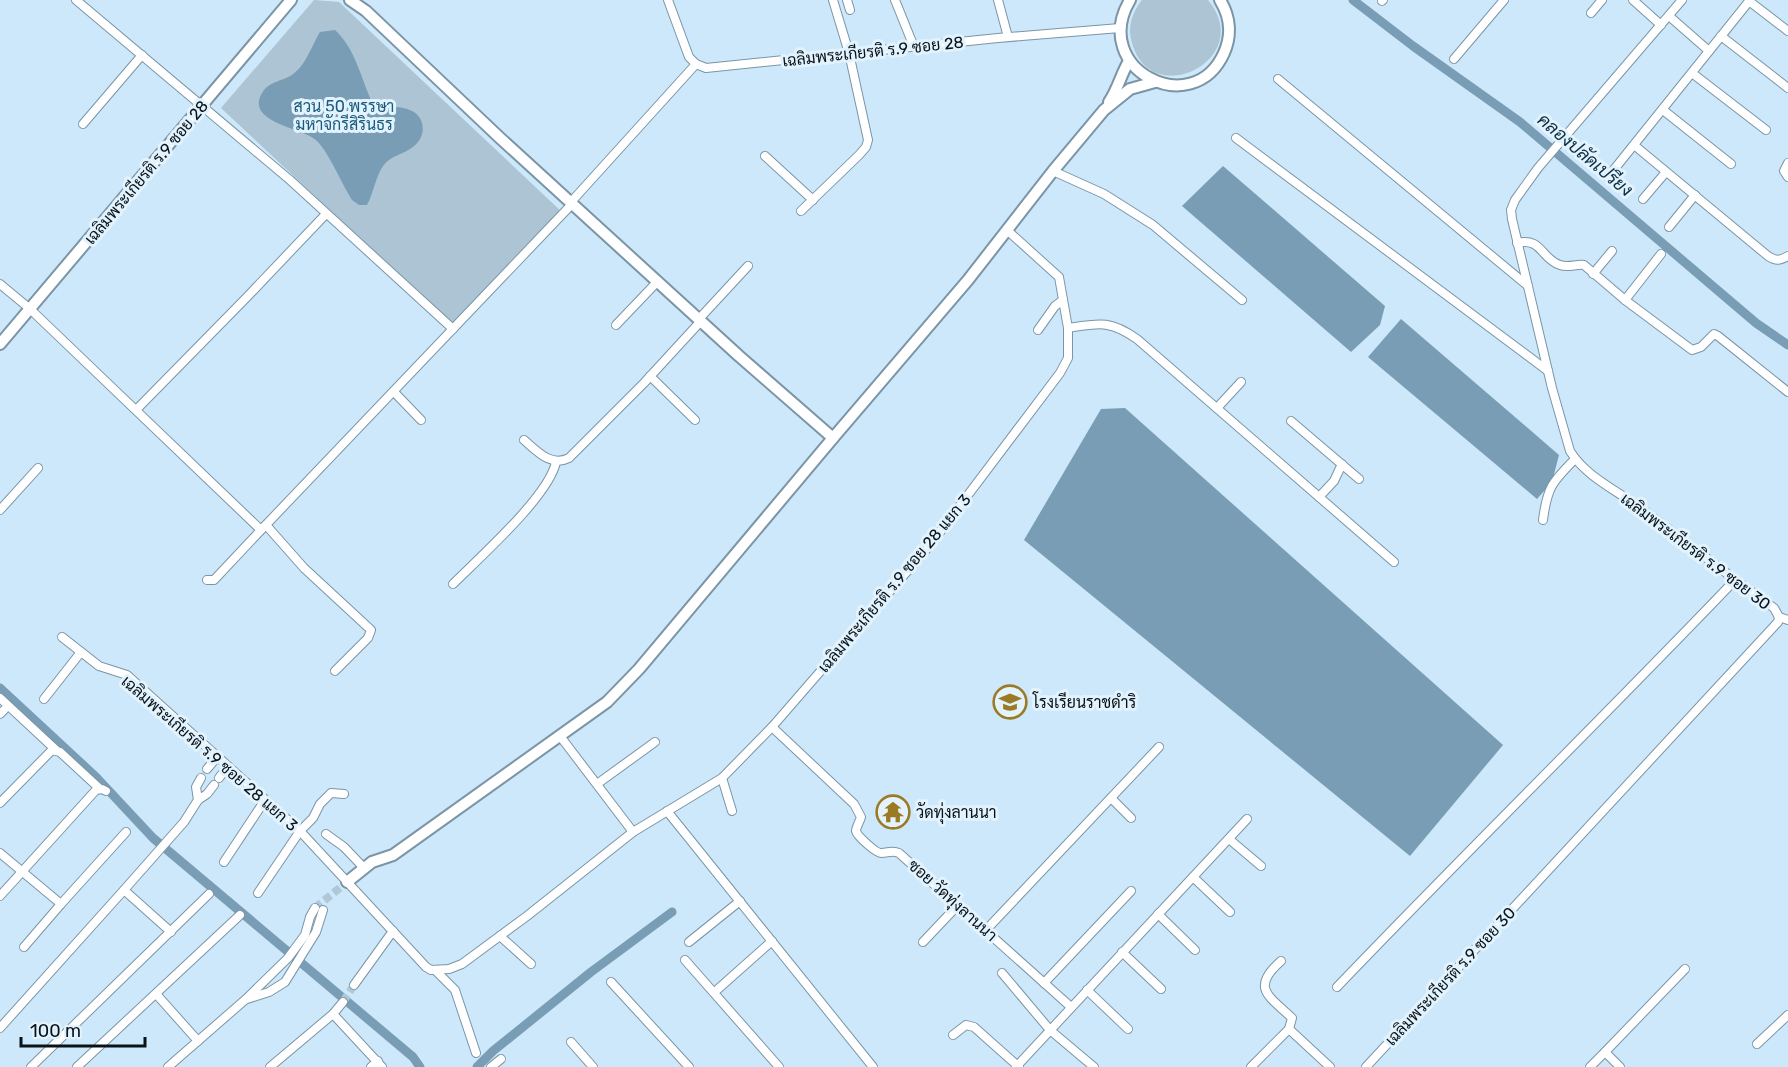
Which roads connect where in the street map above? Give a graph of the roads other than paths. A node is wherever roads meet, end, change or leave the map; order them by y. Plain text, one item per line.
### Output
1 (76, 0) edge
2 (291, 0) edge
3 (350, 0) edge
4 (668, 0) edge
5 (833, 0) edge
6 (847, 0) edge
7 (895, 0) edge
8 (998, 0) edge
9 (1130, 0) edge
10 (1504, 0) edge
11 (1602, 0) edge
12 (1633, 0) edge
13 (1682, 0) edge
14 (1750, 0) edge
15 (1221, 1) edge
16 (850, 9) dead end
17 (1591, 13) dead end
18 (1669, 16) junction
19 (1661, 25) junction
20 (1120, 28) junction
21 (1788, 32) edge
22 (1721, 36) junction
23 (1008, 37) junction
24 (914, 47) junction
25 (1709, 51) junction
26 (142, 54) junction
27 (849, 54) junction
28 (1454, 59) dead end
29 (1129, 61) junction
30 (696, 64) junction
31 (1692, 73) junction
32 (1278, 79) dead end
33 (1155, 82) junction
34 (1788, 88) edge
35 (203, 105) junction
36 (1104, 110) junction
37 (1663, 110) junction
38 (83, 124) dead end
39 (1766, 130) dead end
40 (1236, 138) dead end
41 (1634, 145) junction
42 (765, 156) dead end
43 (1731, 164) dead end
44 (1787, 165) edge
45 (1053, 171) junction
46 (1666, 172) junction
47 (1608, 177) dead end
48 (1788, 177) edge
49 (1695, 195) junction
50 (1643, 199) dead end
51 (813, 200) junction
52 (572, 203) junction
53 (801, 211) dead end
54 (326, 214) junction
55 (1669, 227) dead end
56 (1008, 231) junction
57 (1517, 243) junction
58 (1612, 251) dead end
59 (1661, 254) dead end
60 (1788, 256) edge
61 (748, 266) dead end
62 (1593, 274) junction
63 (658, 281) junction
64 (0, 284) edge
65 (1528, 286) junction
66 (1064, 300) junction
67 (1242, 300) dead end
68 (1625, 300) junction
69 (29, 308) junction
70 (700, 320) junction
71 (616, 325) dead end
72 (1068, 328) junction
73 (453, 330) junction
74 (1038, 330) dead end
75 (0, 344) edge
76 (1548, 371) junction
77 (650, 376) junction
78 (1241, 382) dead end
79 (394, 392) junction
80 (1788, 392) edge
81 (1217, 408) junction
82 (136, 410) junction
83 (421, 420) dead end
84 (695, 420) dead end
85 (1291, 420) dead end
86 (833, 438) junction
87 (524, 440) dead end
88 (1575, 459) junction
89 (556, 462) junction
90 (1341, 464) junction
91 (38, 468) dead end
92 (1359, 479) dead end
93 (1319, 497) junction
94 (0, 510) edge
95 (1543, 520) dead end
96 (264, 528) junction
97 (1394, 562) dead end
98 (207, 580) dead end
99 (1735, 580) junction
100 (453, 584) dead end
101 (1779, 617) junction
102 (1788, 620) edge
103 (62, 637) dead end
104 (81, 652) junction
105 (335, 671) dead end
106 (0, 698) edge
107 (44, 699) dead end
108 (772, 727) junction
109 (560, 736) junction
110 (655, 742) dead end
111 (1159, 747) dead end
112 (56, 750) junction
113 (217, 757) junction
114 (228, 766) junction
115 (207, 769) dead end
116 (201, 778) dead end
117 (722, 778) junction
118 (597, 784) junction
119 (344, 795) dead end
120 (1111, 798) junction
121 (198, 800) junction
122 (265, 800) junction
123 (0, 803) edge
124 (667, 811) junction
125 (732, 811) dead end
126 (1131, 818) dead end
127 (1247, 819) dead end
128 (300, 831) junction
129 (126, 832) dead end
130 (633, 832) junction
131 (326, 834) dead end
132 (1229, 839) junction
133 (0, 853) edge
134 (224, 862) dead end
135 (1261, 866) dead end
136 (364, 867) junction
137 (21, 872) junction
138 (1193, 877) junction
139 (347, 882) junction
140 (124, 890) junction
141 (1131, 891) dead end
142 (258, 893) dead end
143 (209, 894) dead end
144 (0, 896) edge
145 (740, 901) junction
146 (61, 904) junction
147 (958, 905) junction
148 (319, 909) tunnel mouth
149 (1230, 912) dead end
150 (1158, 914) junction
151 (240, 915) dead end
152 (986, 930) junction
153 (171, 932) junction
154 (393, 932) junction
155 (500, 936) junction
156 (771, 941) junction
157 (689, 942) dead end
158 (922, 942) dead end
159 (24, 947) dead end
160 (301, 947) junction
161 (1195, 950) dead end
162 (1122, 952) junction
163 (685, 960) dead end
164 (1281, 961) dead end
165 (531, 964) dead end
166 (1685, 969) dead end
167 (435, 970) junction
168 (1002, 973) dead end
169 (611, 982) dead end
170 (1044, 983) junction
171 (354, 985) tunnel mouth
172 (1337, 987) dead end
173 (718, 989) dead end
174 (1161, 989) dead end
175 (1087, 990) junction
176 (157, 994) junction
177 (246, 999) junction
178 (343, 1002) tunnel mouth
179 (1071, 1007) junction
180 (333, 1014) junction
181 (1788, 1015) edge
182 (0, 1028) edge
183 (1128, 1029) dead end
184 (1288, 1029) junction
185 (1050, 1030) junction
186 (953, 1035) dead end
187 (198, 1041) junction
188 (571, 1042) dead end
189 (1757, 1044) dead end
190 (476, 1053) dead end
191 (1605, 1053) junction
192 (501, 1059) dead end
193 (380, 1064) edge
194 (31, 1067) edge
195 (77, 1067) edge
196 (168, 1067) edge
197 (270, 1067) edge
198 (371, 1067) edge
199 (491, 1067) edge
200 (593, 1067) edge
201 (689, 1067) edge
202 (780, 1067) edge
203 (873, 1067) edge
204 (1017, 1067) edge
205 (1094, 1067) edge
206 (1251, 1067) edge
207 (1330, 1067) edge
208 (1366, 1067) edge
209 (1590, 1067) edge
210 (1620, 1067) edge

1 - 26 street
2 - 35 main road, เฉลิมพระเกียรติ ร.9 ซอย 28
3 - 52 main road
4 - 30 street
5 - 27 street
6 - 16 street
7 - 24 street
8 - 23 street
9 - 20 main road
10 - 28 street
11 - 17 street
12 - 19 street
13 - 18 street, เฉลิมพระเกียรติ ร.9 ซอย 30
14 - 21 street
14 - 22 street
15 - 33 main road
18 - 19 street, เฉลิมพระเกียรติ ร.9 ซอย 30
18 - 25 street
19 - 57 street, เฉลิมพระเกียรติ ร.9 ซอย 30
20 - 23 street, เฉลิมพระเกียรติ ร.9 ซอย 28
20 - 29 main road
22 - 25 street
22 - 34 street
23 - 24 street, เฉลิมพระเกียรติ ร.9 ซอย 28
24 - 27 street, เฉลิมพระเกียรติ ร.9 ซอย 28
25 - 31 street
26 - 35 street
26 - 38 street
27 - 30 street, เฉลิมพระเกียรติ ร.9 ซอย 28
27 - 51 street
29 - 33 main road
29 - 36 main road
30 - 52 street
31 - 37 street
31 - 39 street
32 - 65 street
33 - 36 main road
35 - 54 street
35 - 69 main road, เฉลิมพระเกียรติ ร.9 ซอย 28
36 - 45 main road
37 - 41 street
37 - 43 street
40 - 76 street
41 - 46 street
41 - 47 street
42 - 51 street
44 - 48 street
45 - 56 main road
45 - 67 street
46 - 49 street
46 - 50 street
49 - 55 street
49 - 60 street
51 - 53 street
52 - 63 main road
52 - 73 street
54 - 73 street
54 - 82 street
56 - 66 street, เฉลิมพระเกียรติ ร.9 ซอย 28 แยก 3
56 - 86 main road
57 - 62 street
57 - 65 street, เฉลิมพระเกียรติ ร.9 ซอย 30
58 - 62 street
59 - 68 street
61 - 70 street
62 - 68 street
63 - 70 main road
63 - 71 street
64 - 69 street
65 - 76 street, เฉลิมพระเกียรติ ร.9 ซอย 30
66 - 72 street, เฉลิมพระเกียรติ ร.9 ซอย 28 แยก 3
66 - 74 street
68 - 80 street
69 - 75 main road, เฉลิมพระเกียรติ ร.9 ซอย 28
69 - 82 street
70 - 77 street
70 - 86 main road
72 - 81 street
72 - 108 street, เฉลิมพระเกียรติ ร.9 ซอย 28 แยก 3
73 - 79 street
76 - 88 street, เฉลิมพระเกียรติ ร.9 ซอย 30
77 - 84 street
77 - 89 street
78 - 81 street
79 - 83 street
79 - 96 street
81 - 93 street
82 - 96 street
85 - 90 street
86 - 109 main road
87 - 89 street
88 - 95 street
88 - 99 street, เฉลิมพระเกียรติ ร.9 ซอย 30
89 - 100 street
90 - 92 street
90 - 93 street
91 - 94 street
93 - 97 street
96 - 98 street
96 - 105 street
99 - 101 street, เฉลิมพระเกียรติ ร.9 ซอย 30
99 - 172 street
101 - 102 street
101 - 208 street, เฉลิมพระเกียรติ ร.9 ซอย 30
103 - 104 street, เฉลิมพระเกียรติ ร.9 ซอย 28 แยก 3
104 - 107 street
104 - 113 street, เฉลิมพระเกียรติ ร.9 ซอย 28 แยก 3
106 - 112 street
108 - 117 street, เฉลิมพระเกียรติ ร.9 ซอย 28 แยก 3
108 - 147 street, ซอย วัดทุ่งลานนา
109 - 118 street
109 - 136 main road
110 - 118 street
111 - 120 street
112 - 123 street
112 - 137 street
113 - 114 street, เฉลิมพระเกียรติ ร.9 ซอย 28 แยก 3
113 - 115 street
114 - 121 street
114 - 122 street, เฉลิมพระเกียรติ ร.9 ซอย 28 แยก 3
116 - 121 street
117 - 124 street, เฉลิมพระเกียรติ ร.9 ซอย 28 แยก 3
117 - 125 street
118 - 130 street
119 - 128 street
120 - 126 street
120 - 152 street
121 - 140 street
122 - 128 street, เฉลิมพระเกียรติ ร.9 ซอย 28 แยก 3
122 - 134 street
124 - 130 street, เฉลิมพระเกียรติ ร.9 ซอย 28 แยก 3
124 - 145 street
127 - 132 street
128 - 139 street, เฉลิมพระเกียรติ ร.9 ซอย 28 แยก 3
128 - 142 street
129 - 146 street
130 - 155 street, เฉลิมพระเกียรติ ร.9 ซอย 28 แยก 3
131 - 136 street
132 - 135 street
132 - 138 street
133 - 137 street
136 - 139 main road
137 - 144 street
137 - 146 street
138 - 149 street
138 - 150 street
139 - 154 street, เฉลิมพระเกียรติ ร.9 ซอย 28 แยก 3
140 - 153 street
140 - 182 street
141 - 170 street
143 - 153 street
145 - 156 street
145 - 157 street
146 - 159 street
147 - 152 street, ซอย วัดทุ่งลานนา
147 - 158 street
148 - 160 street
150 - 161 street
150 - 162 street
151 - 176 street
152 - 170 street, ซอย วัดทุ่งลานนา
153 - 194 street
154 - 167 street, เฉลิมพระเกียรติ ร.9 ซอย 28 แยก 3
154 - 171 street
155 - 165 street
155 - 167 street, เฉลิมพระเกียรติ ร.9 ซอย 28 แยก 3
156 - 173 street
156 - 203 street
160 - 177 street
160 - 177 street
162 - 174 street
162 - 175 street
163 - 202 street
164 - 184 street
166 - 191 street
167 - 190 street
168 - 185 street
169 - 201 street
170 - 179 street, ซอย วัดทุ่งลานนา
175 - 179 street
175 - 183 street
176 - 187 street
176 - 195 street
177 - 187 street
178 - 180 street
179 - 185 street
180 - 193 street
180 - 197 street
181 - 189 street
184 - 206 street
184 - 207 street
185 - 204 street
185 - 205 street
186 - 204 street
187 - 196 street
188 - 200 street
191 - 209 street
191 - 210 street
192 - 199 street
193 - 198 street

